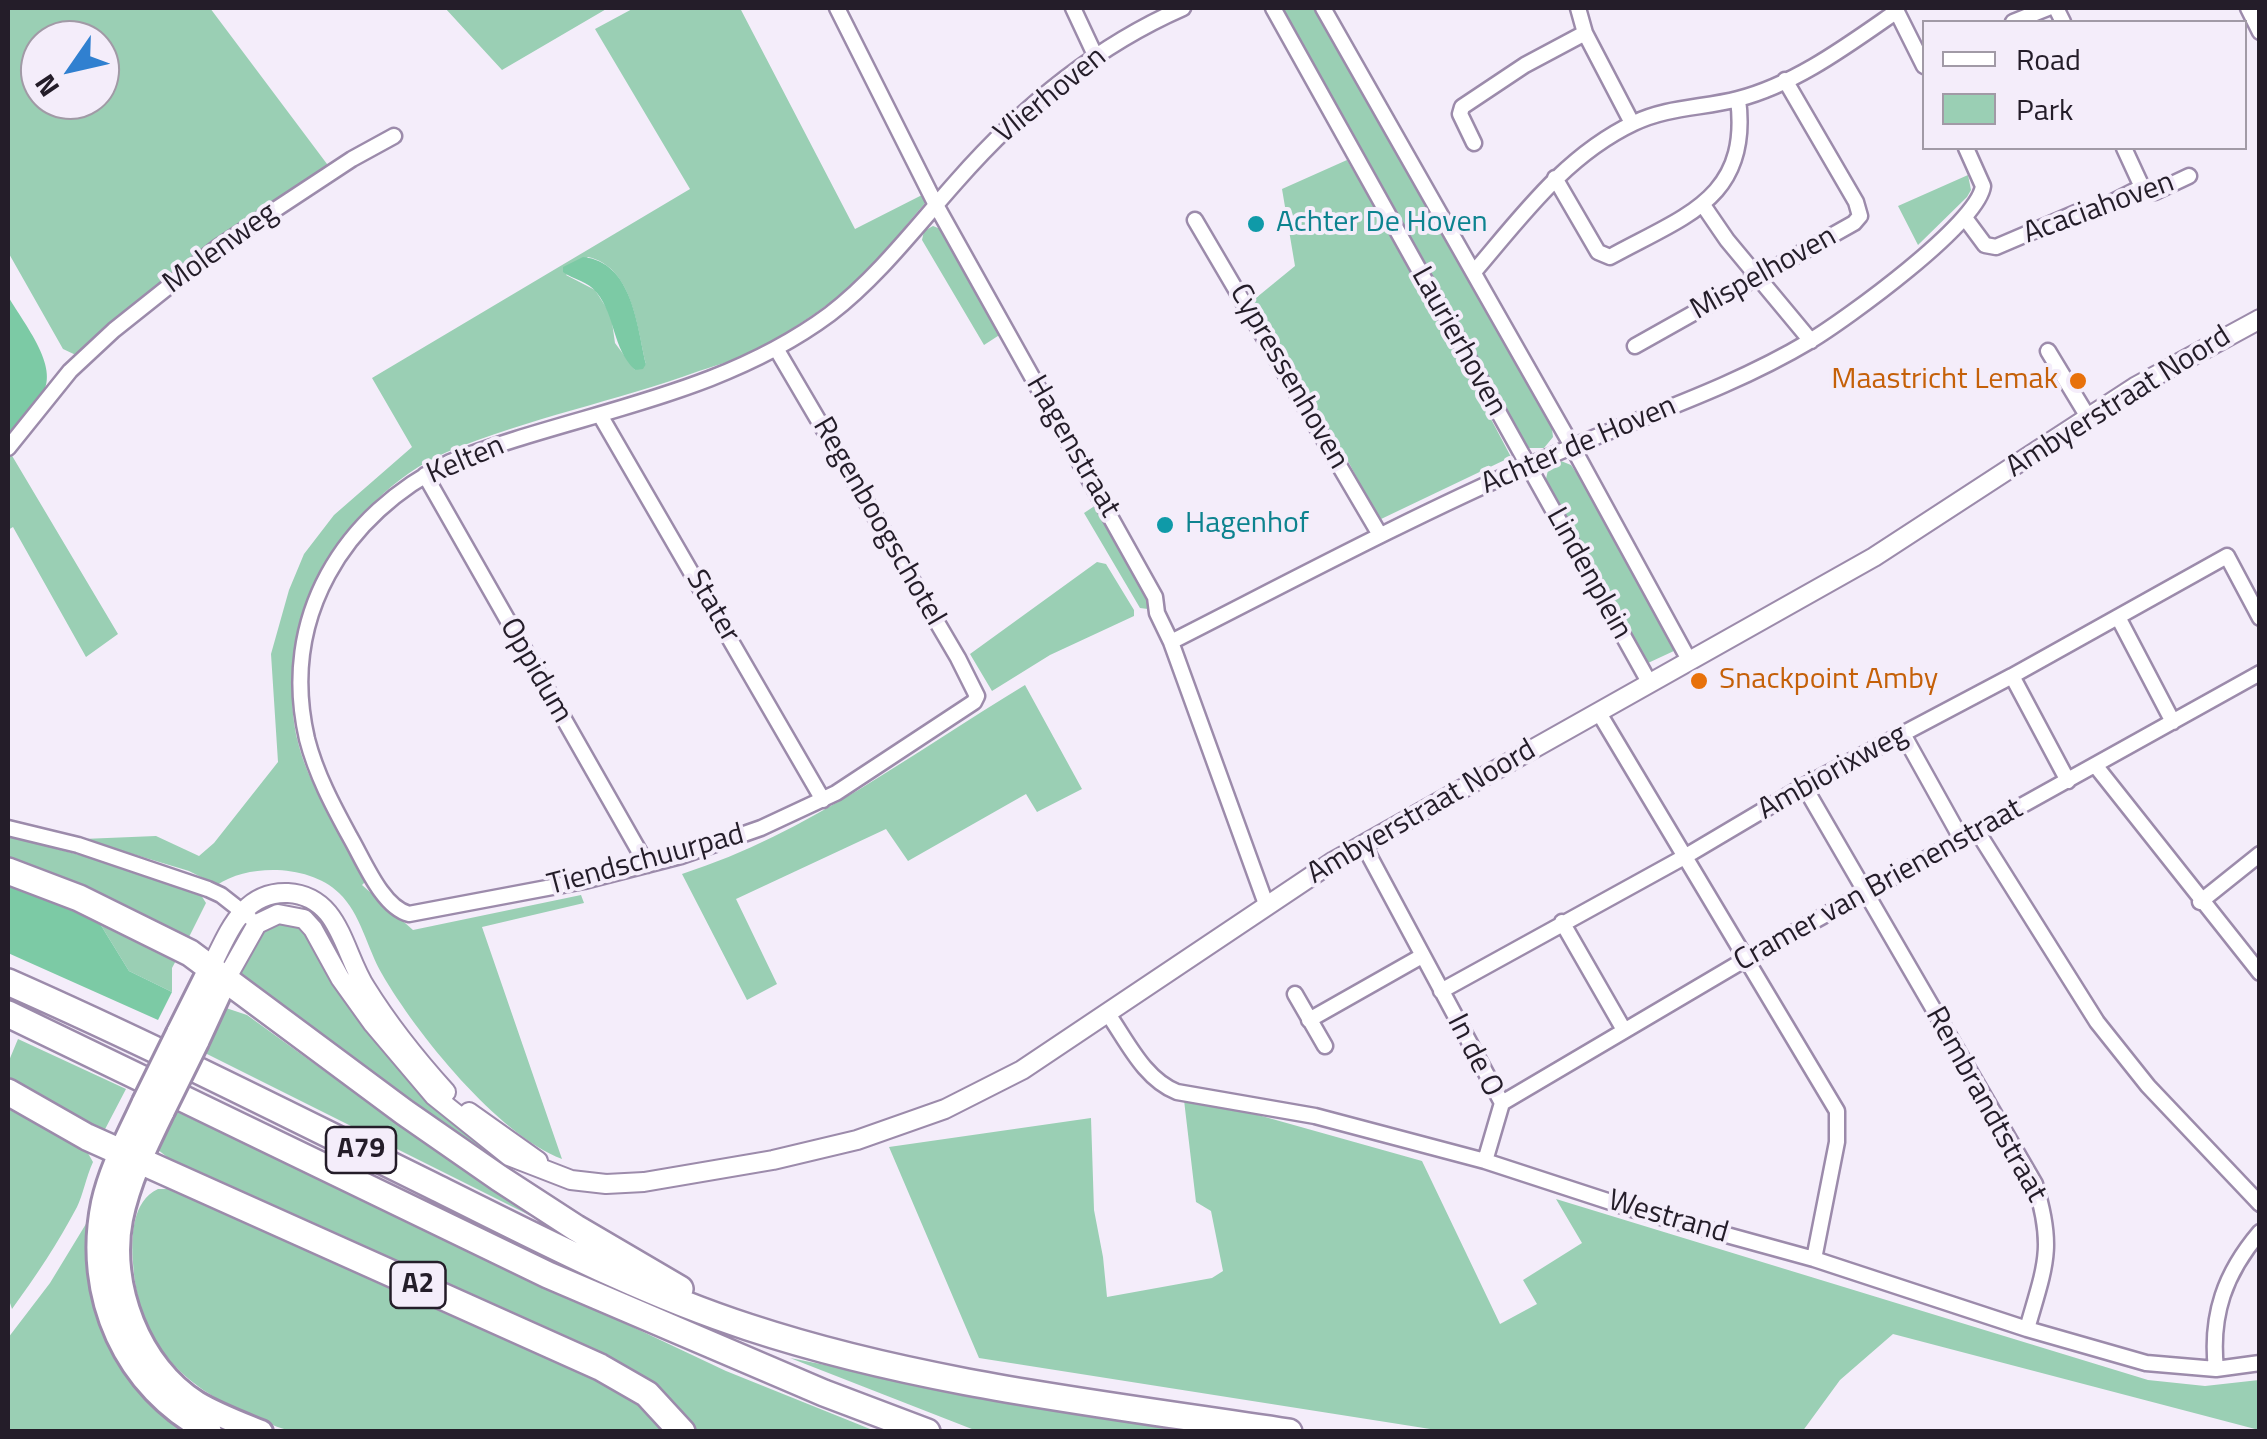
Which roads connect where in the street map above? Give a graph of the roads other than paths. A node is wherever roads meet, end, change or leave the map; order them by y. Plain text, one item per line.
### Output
1 (837, 8) edge
2 (1073, 8) edge
3 (1182, 8) edge
4 (1273, 8) edge
5 (1324, 8) edge
6 (1578, 8) edge
7 (2048, 8) edge
8 (2248, 8) edge
9 (1896, 10) edge
10 (2018, 20) edge
11 (2260, 32) edge
12 (1584, 33) junction
13 (1096, 55) junction
14 (1922, 59) edge
15 (1785, 80) junction
16 (1738, 99) junction
17 (1632, 123) junction
18 (394, 136) dead end
19 (1474, 143) dead end
20 (1967, 150) edge
21 (2125, 150) edge
22 (2189, 176) dead end
23 (1555, 178) junction
24 (2142, 187) junction
25 (936, 204) junction
26 (1703, 204) junction
27 (1965, 218) junction
28 (1196, 220) dead end
29 (1474, 272) junction
30 (1759, 278) junction
31 (2260, 319) edge
32 (1810, 341) junction
33 (1634, 346) dead end
34 (776, 350) junction
35 (2048, 351) dead end
36 (600, 415) junction
37 (2088, 416) junction
38 (1572, 446) junction
39 (8, 448) edge
40 (1527, 466) junction
41 (425, 475) junction
42 (1380, 535) junction
43 (2118, 617) junction
44 (2260, 618) edge
45 (1171, 642) junction
46 (1689, 660) junction
47 (2260, 673) edge
48 (2012, 676) junction
49 (1649, 682) junction
50 (977, 696) joint
51 (1599, 712) junction
52 (2173, 722) junction
53 (1903, 734) junction
54 (2095, 766) junction
55 (2068, 781) junction
56 (1804, 786) junction
57 (824, 800) junction
58 (8, 828) edge
59 (1976, 832) junction
60 (1962, 840) junction
61 (1363, 844) junction
62 (2260, 854) edge
63 (1686, 856) junction
64 (647, 865) junction
65 (8, 871) edge
66 (1865, 894) junction
67 (2200, 902) junction
68 (1266, 904) junction
69 (398, 910) joint
70 (242, 912) junction
71 (1562, 922) junction
72 (257, 924) junction
73 (1422, 956) junction
74 (1746, 959) junction
75 (218, 973) junction
76 (2260, 973) edge
77 (8, 982) edge
78 (1440, 990) junction
79 (1295, 994) dead end
80 (8, 1014) edge
81 (1108, 1014) junction
82 (1310, 1020) junction
83 (1624, 1030) junction
84 (1325, 1046) dead end
85 (8, 1092) edge
86 (1502, 1103) junction
87 (130, 1156) junction
88 (1485, 1160) junction
89 (546, 1168) junction
90 (2260, 1204) edge
91 (2260, 1232) edge
92 (1814, 1260) junction
93 (716, 1315) junction
94 (2028, 1329) junction
95 (2260, 1363) edge
96 (2216, 1369) junction
97 (210, 1432) edge
98 (260, 1432) edge
99 (682, 1432) edge
100 (926, 1432) edge
101 (1289, 1432) edge

1 - 25 street, Hagenstraat
2 - 13 street
3 - 13 street, Vlierhoven
4 - 40 street, Laurierhoven
5 - 29 street, Laurierhoven
6 - 12 street
7 - 10 street
8 - 11 street
9 - 14 street
9 - 15 street
12 - 17 street
12 - 19 street
13 - 25 street, Vlierhoven
15 - 16 street
15 - 30 street, Mispelhoven
16 - 17 street
16 - 26 street
17 - 23 street
18 - 39 street, Molenweg
20 - 27 street
21 - 24 street
22 - 24 street, Acaciahoven
23 - 26 street
23 - 29 street
24 - 27 street, Acaciahoven
25 - 34 street, Kelten
25 - 45 street, Hagenstraat
26 - 30 street
27 - 32 street, Achter de Hoven
28 - 42 street, Cypressenhoven
29 - 38 street, Laurierhoven
30 - 32 street
30 - 33 street, Mispelhoven
31 - 37 street, Ambyerstraat Noord
32 - 38 street, Achter de Hoven
34 - 36 street, Kelten
34 - 50 street, Regenboogschotel
35 - 37 street
36 - 41 street, Kelten
36 - 57 street, Stater
37 - 46 street, Ambyerstraat Noord
38 - 40 street, Achter de Hoven
38 - 46 street, Lindenplein
40 - 42 street, Achter de Hoven
40 - 49 street, Lindenplein
41 - 64 street, Oppidum
41 - 69 street, Kelten
42 - 45 street, Achter de Hoven
43 - 44 street, Ambiorixweg
43 - 48 street, Ambiorixweg
43 - 52 street
45 - 68 street, Hagenstraat
46 - 49 street, Ambyerstraat Noord
47 - 52 street, Cramer van Brienenstraat
48 - 53 street, Ambiorixweg
48 - 55 street
49 - 51 street, Ambyerstraat Noord
50 - 57 street, Tiendschuurpad
51 - 61 street, Ambyerstraat Noord
51 - 63 street
52 - 54 street, Cramer van Brienenstraat
53 - 56 street, Ambiorixweg
53 - 60 street
54 - 55 street, Cramer van Brienenstraat
54 - 67 street
55 - 59 street, Cramer van Brienenstraat
56 - 63 street, Ambiorixweg
56 - 66 street, Rembrandtstraat
57 - 64 street, Tiendschuurpad
58 - 70 street
59 - 60 street, Cramer van Brienenstraat
59 - 90 street
60 - 66 street, Cramer van Brienenstraat
61 - 68 street, Ambyerstraat Noord
61 - 73 street, In de O
62 - 67 street
63 - 71 street, Ambiorixweg
63 - 74 street
64 - 69 street, Tiendschuurpad
65 - 75 highway, A79
66 - 74 street, Cramer van Brienenstraat
66 - 94 street, Rembrandtstraat
67 - 76 street
68 - 81 street, Ambyerstraat Noord
70 - 72 street
70 - 75 street
70 - 89 street, Ambyerstraat Noord
71 - 78 street, Ambiorixweg
71 - 83 street
72 - 75 street
72 - 89 street, Ambyerstraat Noord
73 - 78 street, In de O
73 - 82 street
74 - 83 street, Cramer van Brienenstraat
74 - 92 street
75 - 87 main road, bridge
75 - 93 highway, A79
77 - 93 highway, A79
78 - 86 street, In de O
79 - 82 street
80 - 100 highway, A79
81 - 88 street, Westrand
81 - 89 street, Ambyerstraat Noord
82 - 84 street
83 - 86 street, Cramer van Brienenstraat
85 - 87 highway
86 - 88 street, In de O
87 - 97 main road
87 - 98 main road
87 - 99 highway, A2
88 - 92 street, Westrand
91 - 96 street
92 - 94 street, Westrand
93 - 101 highway, A79
94 - 96 street, Westrand
95 - 96 street, Westrand

